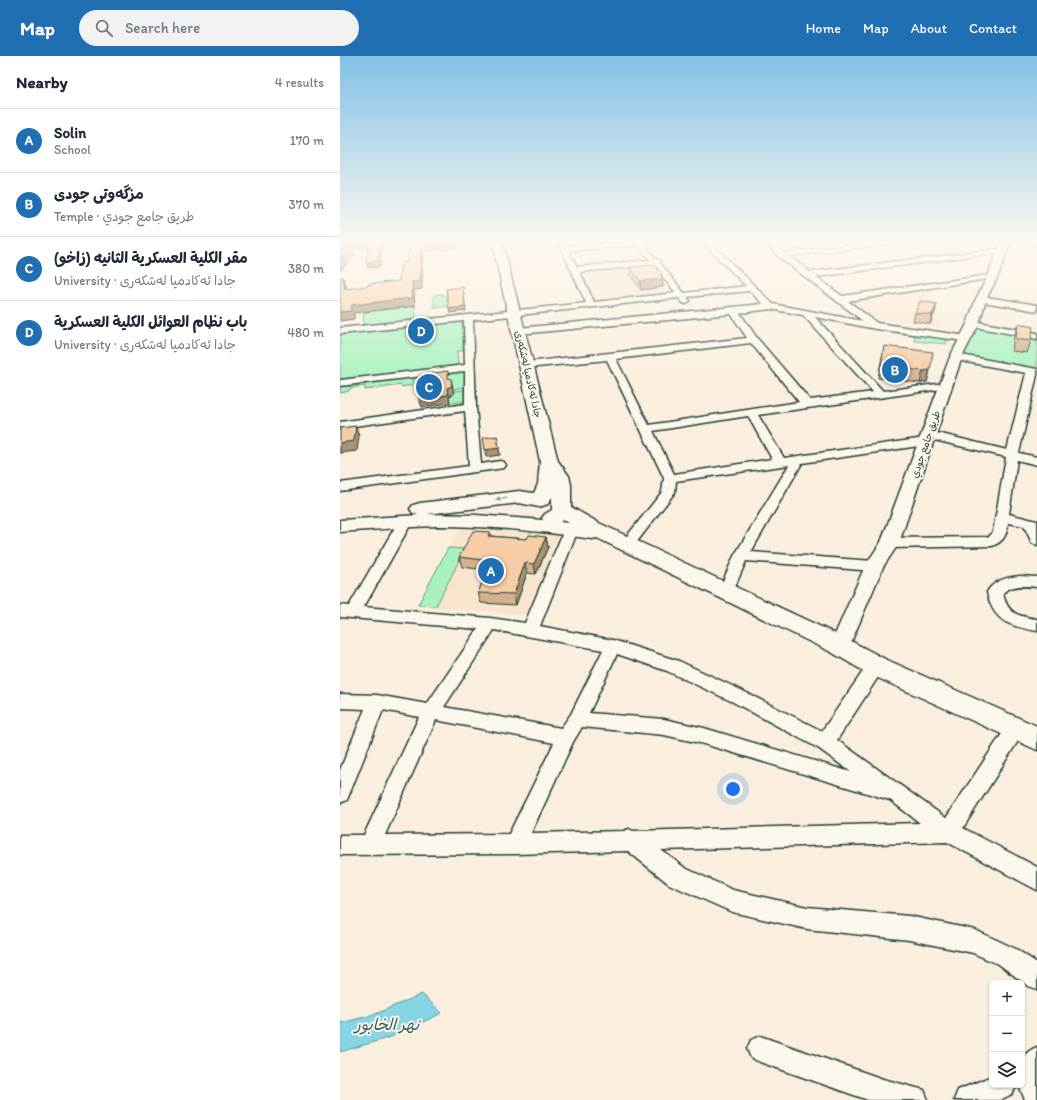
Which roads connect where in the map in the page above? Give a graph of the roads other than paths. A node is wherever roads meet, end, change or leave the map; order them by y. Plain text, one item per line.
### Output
1 (509, 290) edge
2 (584, 290) edge
3 (654, 290) edge
4 (678, 290) edge
5 (735, 290) edge
6 (754, 290) edge
7 (829, 290) edge
8 (898, 290) edge
9 (986, 290) edge
10 (682, 295) junction
11 (658, 298) junction
12 (841, 298) junction
13 (981, 299) junction
14 (591, 304) junction
15 (770, 306) junction
16 (1037, 308) edge
17 (734, 311) junction
18 (514, 312) junction
19 (806, 313) junction
20 (695, 315) junction
21 (468, 317) junction
22 (973, 324) junction
23 (876, 326) junction
24 (340, 330) edge
25 (519, 330) junction
26 (1037, 336) edge
27 (964, 338) junction
28 (753, 340) junction
29 (610, 357) junction
30 (956, 357) junction
31 (527, 365) junction
32 (470, 367) junction
33 (1034, 372) edge
34 (340, 383) edge
35 (944, 386) junction
36 (880, 394) junction
37 (807, 404) junction
38 (470, 407) junction
39 (751, 412) junction
40 (340, 424) edge
41 (645, 429) junction
42 (927, 438) junction
43 (1012, 455) junction
44 (797, 461) junction
45 (1037, 461) edge
46 (780, 462) junction
47 (500, 464) dead end
48 (475, 468) junction
49 (670, 478) junction
50 (340, 487) edge
51 (548, 509) junction
52 (340, 517) edge
53 (1002, 517) junction
54 (405, 522) junction
55 (514, 524) junction
56 (1034, 525) edge
57 (340, 526) edge
58 (571, 530) junction
59 (618, 540) junction
60 (1037, 540) edge
61 (890, 543) junction
62 (741, 556) junction
63 (874, 566) junction
64 (1037, 582) edge
65 (726, 592) junction
66 (347, 611) edge
67 (490, 624) junction
68 (1037, 625) edge
69 (530, 630) junction
70 (614, 646) junction
71 (840, 646) junction
72 (876, 666) junction
73 (340, 701) edge
74 (377, 702) junction
75 (431, 712) junction
76 (577, 719) junction
77 (1016, 728) junction
78 (566, 736) junction
79 (1037, 738) edge
80 (825, 742) junction
81 (340, 794) edge
82 (899, 795) junction
83 (949, 832) junction
84 (629, 839) junction
85 (515, 844) junction
86 (340, 845) edge
87 (370, 845) junction
88 (1037, 879) edge
89 (1037, 977) edge
90 (760, 1049) dead end
91 (996, 1088) edge
92 (914, 1100) edge
93 (968, 1100) edge

1 - 18 main road, جادا ئه‌كادميا له‌شكه‌رى
2 - 14 street
3 - 11 street
4 - 10 street
5 - 10 street
6 - 15 street
7 - 12 street
8 - 12 street
9 - 13 street, طريق جامع جودي
10 - 11 street
10 - 20 street
11 - 14 street
12 - 23 street
13 - 16 street
13 - 22 street, طريق جامع جودي
14 - 18 street
15 - 17 street
15 - 19 street
17 - 20 street
17 - 28 street
18 - 21 street
18 - 25 main road, جادا ئه‌كادميا له‌شكه‌رى
19 - 23 street
19 - 36 street
20 - 25 street
21 - 24 street
21 - 32 street
22 - 26 street
22 - 27 street, طريق جامع جودي
23 - 27 street
25 - 31 main road, جادا ئه‌كادميا له‌شكه‌رى
27 - 30 street, طريق جامع جودي
28 - 29 street
28 - 37 street
29 - 31 street
29 - 41 street
30 - 33 street
30 - 35 street, طريق جامع جودي
31 - 51 main road, جادا ئه‌كادميا له‌شكه‌رى
32 - 34 street
32 - 38 street
33 - 43 street
35 - 36 street
35 - 42 street, طريق جامع جودي
36 - 37 street
37 - 39 street
38 - 40 street
38 - 48 street
39 - 41 street
39 - 46 street
41 - 49 street
42 - 43 street
42 - 44 street
42 - 61 street, طريق جامع جودي
43 - 45 street
43 - 53 street
44 - 46 street
44 - 62 street
46 - 49 street
47 - 48 street
48 - 50 street
49 - 59 street
51 -> 52 main road
51 - 55 main road
51 - 58 main road
51 - 59 main road
53 - 56 street
53 - 61 street
54 - 55 main road
54 - 57 main road
54 - 66 street
55 - 58 main road
56 - 60 street
58 - 59 main road
58 - 69 street
59 - 65 main road
61 - 63 street, طريق جامع جودي
62 - 63 street
62 - 65 street
63 - 71 street, طريق جامع جودي
64 - 68 street
65 - 71 main road
66 - 67 street
67 - 69 street
67 - 75 street
69 - 70 street
70 - 76 street
70 - 80 street
71 - 72 main road
72 - 77 main road
72 - 80 street
73 - 74 street
74 - 75 street
74 - 81 street
75 - 78 street
75 - 87 street
76 - 78 street
76 - 82 street
77 - 79 main road
77 - 83 street
78 - 85 street
80 - 82 street
82 - 83 street
83 - 84 street
83 - 88 street
84 - 85 street
84 - 89 street
85 - 87 street
86 - 87 street
90 - 92 street
91 - 93 street

